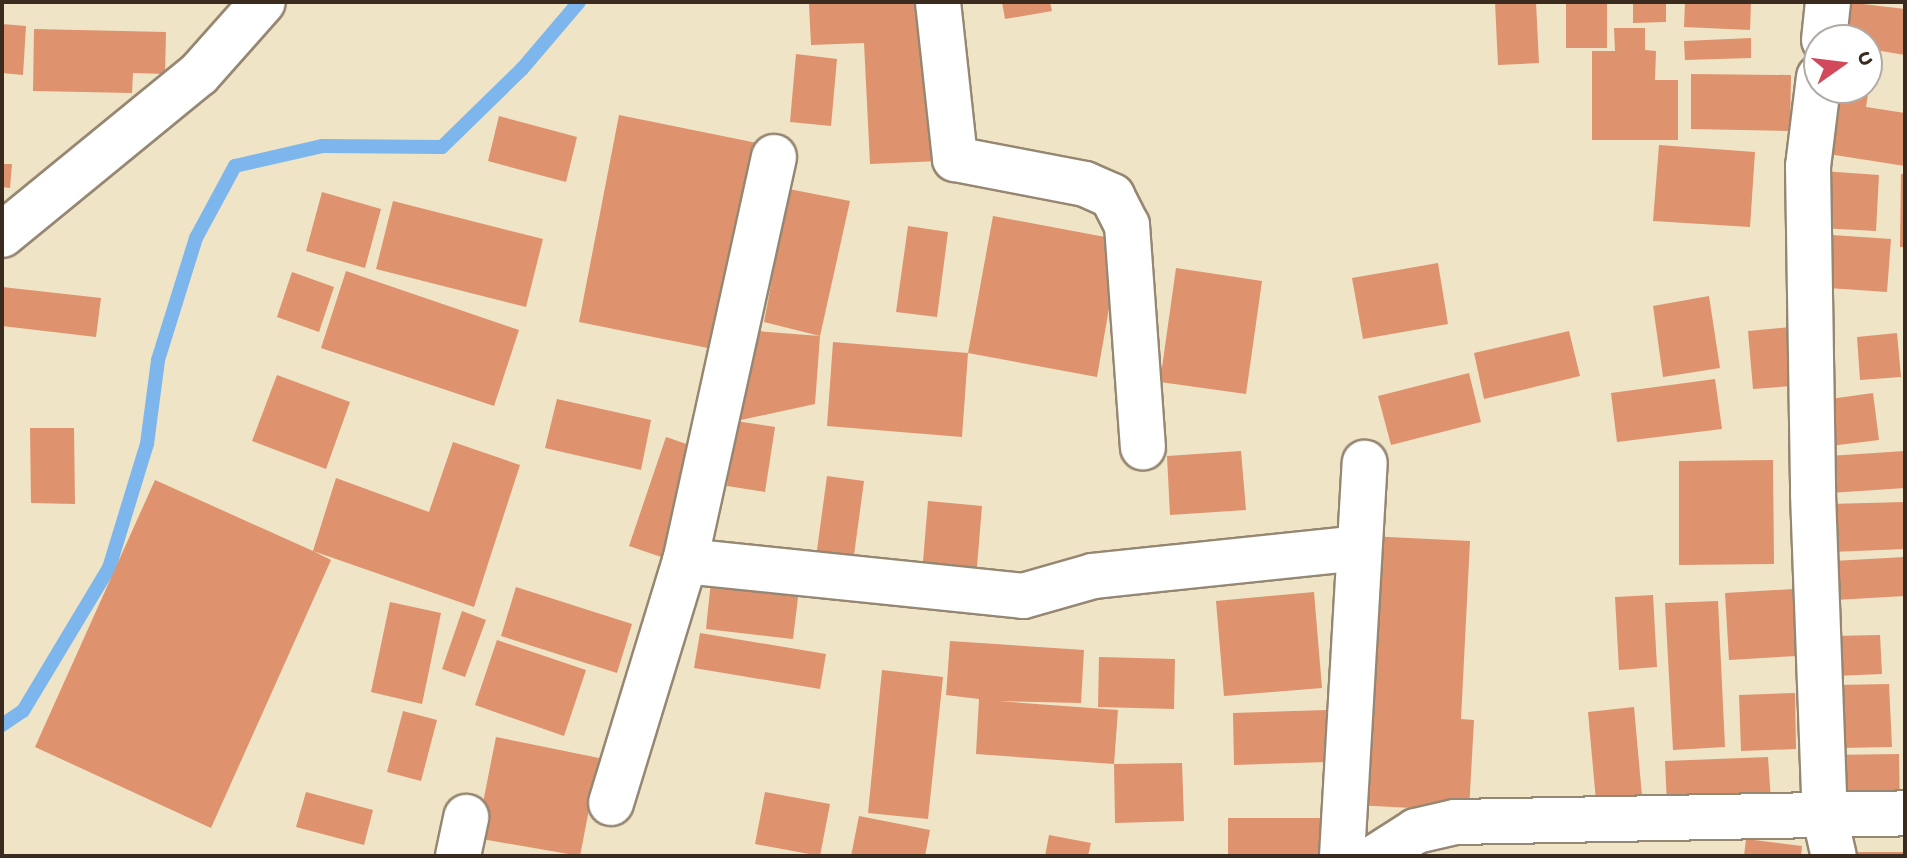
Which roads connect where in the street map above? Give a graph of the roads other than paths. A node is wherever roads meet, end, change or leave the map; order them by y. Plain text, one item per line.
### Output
1 (263, 2) edge
2 (938, 2) edge
3 (1828, 2) edge
4 (1826, 24) edge
5 (1816, 104) edge
6 (774, 157) dead end
7 (2, 235) edge
8 (1143, 447) dead end
9 (1365, 463) dead end
10 (1359, 548) junction
11 (685, 561) junction
12 (611, 803) dead end
13 (1905, 813) edge
14 (1829, 837) edge
15 (1342, 856) edge
16 (1377, 856) edge

1 - 7 street
2 - 8 street
3 - 4 street
5 - 14 street
6 - 11 street
9 - 10 street
10 - 11 street
10 - 15 street
11 - 12 street
13 - 14 street
14 - 16 street

